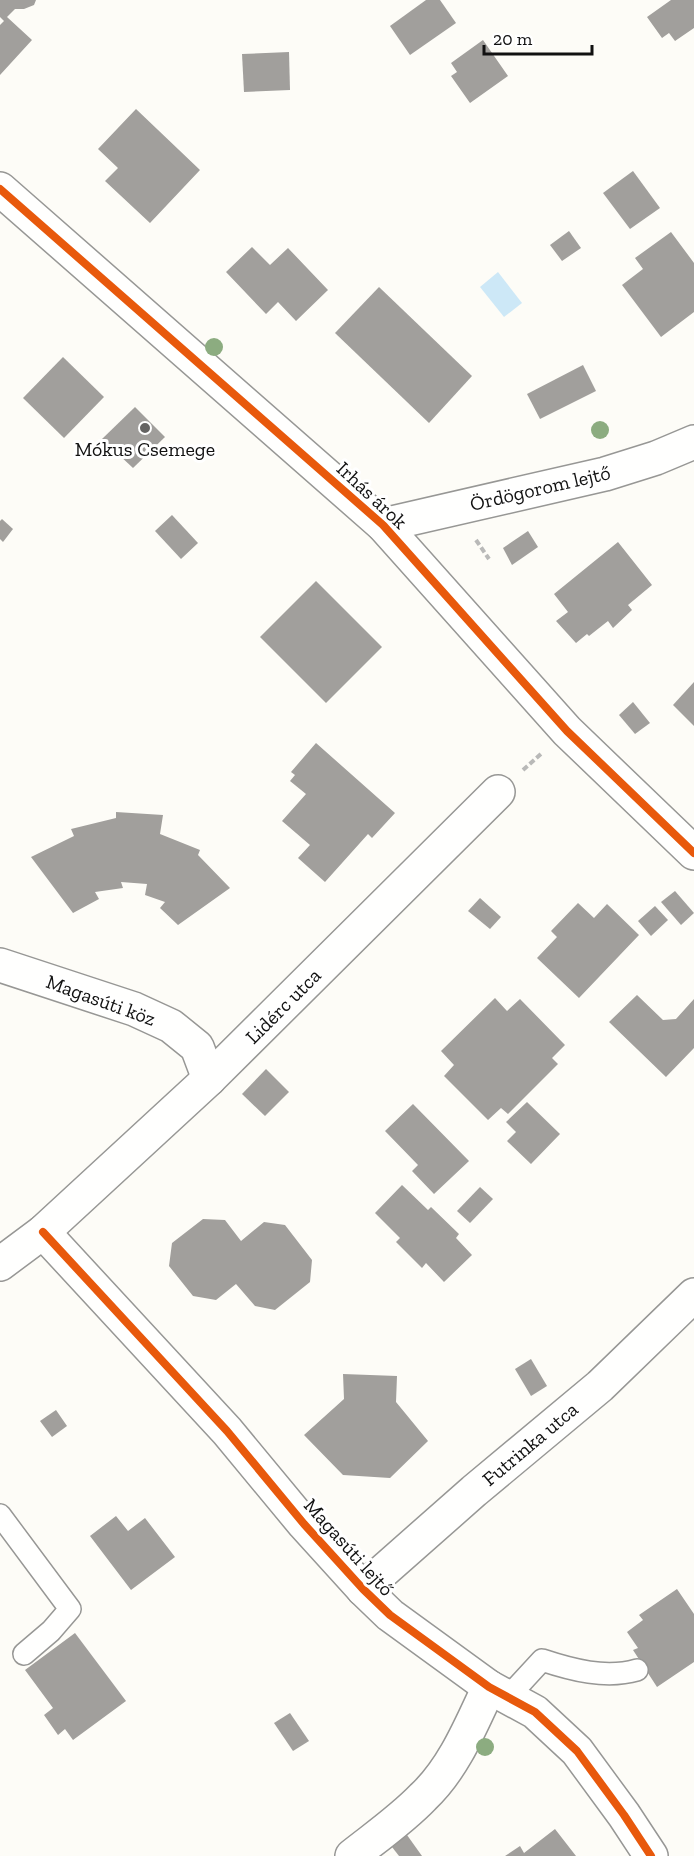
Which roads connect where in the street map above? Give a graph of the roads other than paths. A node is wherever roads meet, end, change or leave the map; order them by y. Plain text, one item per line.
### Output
1 (0, 189) edge
2 (694, 442) edge
3 (383, 525) junction
4 (498, 792) road end
5 (694, 853) edge
6 (0, 965) edge
7 (209, 1079) junction
8 (43, 1232) junction
9 (0, 1264) edge
10 (694, 1295) edge
11 (0, 1515) edge
12 (363, 1589) junction
13 (24, 1654) dead end
14 (637, 1670) dead end
15 (499, 1692) junction
16 (352, 1856) edge
17 (651, 1856) edge

1 - 3 street, Irhás árok
2 - 3 street, Ördögorom lejtő
3 - 5 street, Irhás árok
4 - 7 street, Lidérc utca
6 - 7 street, Magasúti köz
7 - 8 street, Lidérc utca
8 - 9 street, Lidérc utca
8 - 12 street, Magasúti lejtő
10 - 12 street, Futrinka utca
11 - 13 lane
12 - 15 street, Magasúti lejtő
14 - 15 lane
15 - 16 street
15 - 17 street, Magasúti lejtő

